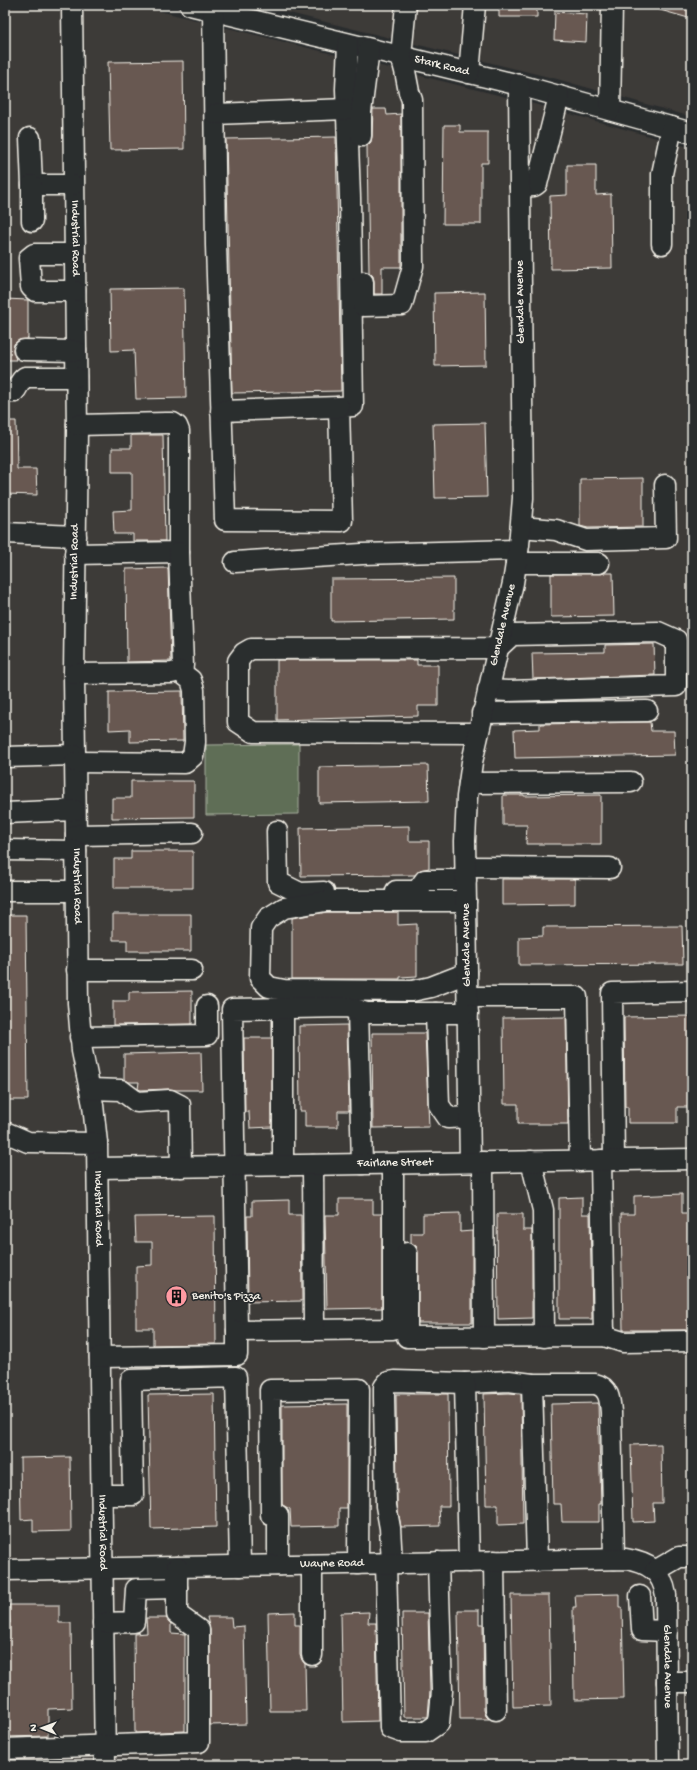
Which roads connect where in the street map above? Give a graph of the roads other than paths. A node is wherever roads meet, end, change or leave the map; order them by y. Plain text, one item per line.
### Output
1 (72, 5) edge
2 (190, 5) edge
3 (406, 5) edge
4 (475, 5) edge
5 (612, 5) edge
6 (213, 11) junction
7 (348, 44) junction
8 (369, 49) junction
9 (401, 56) junction
10 (468, 73) junction
11 (519, 85) junction
12 (559, 96) junction
13 (347, 109) junction
14 (610, 110) junction
15 (215, 114) junction
16 (672, 127) junction
17 (692, 133) edge
18 (30, 138) dead end
19 (32, 185) junction
20 (73, 185) junction
21 (520, 187) junction
22 (32, 221) dead end
23 (662, 244) dead end
24 (74, 254) junction
25 (75, 291) junction
26 (24, 350) dead end
27 (76, 351) junction
28 (76, 377) junction
29 (5, 392) edge
30 (339, 407) junction
31 (221, 411) junction
32 (77, 425) junction
33 (665, 485) dead end
34 (521, 527) junction
35 (5, 532) edge
36 (75, 545) junction
37 (179, 552) junction
38 (517, 557) junction
39 (235, 562) dead end
40 (599, 563) dead end
41 (498, 648) junction
42 (179, 670) junction
43 (74, 674) junction
44 (488, 690) junction
45 (647, 711) dead end
46 (482, 713) junction
47 (477, 733) junction
48 (5, 757) edge
49 (75, 759) junction
50 (631, 782) dead end
51 (469, 783) junction
52 (75, 810) junction
53 (5, 813) edge
54 (277, 831) dead end
55 (192, 833) dead end
56 (76, 843) junction
57 (5, 850) edge
58 (610, 868) dead end
59 (466, 873) junction
60 (5, 891) edge
61 (76, 891) junction
62 (466, 901) junction
63 (77, 970) junction
64 (192, 970) dead end
65 (468, 973) junction
66 (692, 991) edge
67 (468, 1005) junction
68 (207, 1006) dead end
69 (283, 1008) junction
70 (358, 1010) junction
71 (436, 1013) junction
72 (80, 1037) junction
73 (90, 1089) junction
74 (470, 1117) junction
75 (5, 1132) edge
76 (97, 1143) junction
77 (692, 1159) edge
78 (580, 1160) junction
79 (608, 1160) junction
80 (531, 1161) junction
81 (477, 1162) junction
82 (400, 1163) junction
83 (362, 1164) junction
84 (284, 1165) junction
85 (313, 1165) junction
86 (235, 1166) junction
87 (181, 1167) junction
88 (98, 1168) junction
89 (314, 1329) junction
90 (237, 1330) junction
91 (604, 1336) junction
92 (484, 1337) junction
93 (544, 1337) junction
94 (692, 1340) edge
95 (100, 1357) junction
96 (465, 1383) junction
97 (532, 1384) junction
98 (132, 1422) junction
99 (101, 1423) junction
100 (102, 1495) junction
101 (692, 1557) edge
102 (614, 1559) junction
103 (494, 1561) junction
104 (537, 1561) junction
105 (438, 1562) junction
106 (469, 1562) junction
107 (386, 1563) junction
108 (358, 1564) junction
109 (278, 1565) junction
110 (312, 1565) junction
111 (240, 1566) junction
112 (178, 1567) junction
113 (102, 1568) junction
114 (5, 1570) edge
115 (655, 1571) junction
116 (177, 1588) junction
117 (640, 1596) dead end
118 (103, 1623) junction
119 (667, 1631) junction
120 (312, 1655) dead end
121 (667, 1682) junction
122 (692, 1682) edge
123 (496, 1710) dead end
124 (104, 1744) junction
125 (5, 1749) edge
126 (105, 1765) edge
127 (668, 1765) edge

1 - 20 street, Industrial Road
2 - 6 street, Stark Road
3 - 9 street
4 - 10 street
5 - 14 street
6 - 7 street, Stark Road
6 - 15 street
7 - 8 street, Stark Road
7 - 13 street
8 - 9 street, Stark Road
8 - 9 street
9 - 10 street, Stark Road
10 - 11 street, Stark Road
11 - 12 street, Stark Road
11 - 21 street, Glendale Avenue
12 - 14 street, Stark Road
12 - 21 street
13 - 15 street
13 - 30 street
14 - 16 street, Stark Road
15 - 31 street
16 - 17 street, Stark Road
16 - 23 street
18 - 19 street
19 - 20 street
19 - 22 street
20 - 24 street, Industrial Road
21 - 34 street, Glendale Avenue
24 - 25 street, Industrial Road
24 - 25 street
25 - 27 street, Industrial Road
26 - 27 street
27 - 28 street, Industrial Road
28 - 29 street
28 - 32 street, Industrial Road
30 - 31 street
30 - 31 street
32 - 36 street, Industrial Road
32 - 37 street
33 - 34 street
34 - 38 street, Glendale Avenue
35 - 36 street
36 - 37 street
36 - 43 street, Industrial Road
37 - 42 street
38 - 39 street
38 - 40 street
38 - 41 street, Glendale Avenue
41 - 44 street, Glendale Avenue
41 - 44 street
41 - 47 street
42 - 43 street
42 - 49 street
43 - 49 street, Industrial Road
44 - 46 street, Glendale Avenue
45 - 46 street
46 - 47 street, Glendale Avenue
47 - 51 street, Glendale Avenue
48 - 49 street
49 - 52 street, Industrial Road
50 - 51 street
51 - 59 street, Glendale Avenue
52 - 53 street
52 - 56 street, Industrial Road
54 - 59 street
55 - 56 street
56 - 57 street
56 - 61 street, Industrial Road
58 - 59 street
59 - 62 street, Glendale Avenue
60 - 61 street
61 - 63 street, Industrial Road
62 - 65 street, Glendale Avenue
62 - 65 street
63 - 64 street
63 - 72 street, Industrial Road
65 - 67 street, Glendale Avenue
66 - 79 street
67 - 71 street
67 - 74 street, Glendale Avenue
67 - 78 street
68 - 72 street
69 - 70 street
69 - 84 street
69 - 86 street
70 - 71 street
70 - 83 street
71 - 74 street
72 - 73 street, Industrial Road
73 - 76 street, Industrial Road
73 - 87 street
74 - 81 street, Glendale Avenue
75 - 76 street
76 - 88 street, Industrial Road
77 - 79 street, Fairlane Street
78 - 79 street, Fairlane Street
78 - 80 street, Fairlane Street
79 - 91 street
80 - 81 street, Fairlane Street
80 - 93 street
81 - 82 street, Fairlane Street
81 - 92 street, Glendale Avenue
82 - 83 street, Fairlane Street
82 - 89 street
82 - 92 street
83 - 85 street, Fairlane Street
84 - 85 street, Fairlane Street
84 - 86 street, Fairlane Street
85 - 89 street
86 - 87 street, Fairlane Street
86 - 90 street
87 - 88 street, Fairlane Street
88 - 95 street, Industrial Road
89 - 90 street
90 - 95 street
91 - 93 street
91 - 94 street
92 - 93 street
95 - 99 street, Industrial Road
96 - 97 street
96 - 106 street
96 - 107 street
97 - 102 street
97 - 104 street
98 - 99 street
98 - 100 street
98 - 111 street
99 - 100 street, Industrial Road
100 - 113 street, Industrial Road
101 - 115 street
102 - 104 street, Wayne Road
102 - 115 street, Wayne Road
103 - 104 street, Wayne Road
103 - 106 street, Wayne Road
103 - 123 street
105 - 106 street, Wayne Road
105 - 107 street, Wayne Road
105 - 107 street
107 - 108 street, Wayne Road
108 - 109 street
108 - 110 street, Wayne Road
109 - 110 street, Wayne Road
109 - 111 street, Wayne Road
110 - 120 street
111 - 112 street, Wayne Road
112 - 113 street, Wayne Road
112 - 116 street
113 - 114 street, Wayne Road
113 - 118 street, Industrial Road
115 - 119 street, Glendale Avenue
116 - 118 street
116 - 124 street
117 - 119 street
118 - 124 street, Industrial Road
119 - 121 street, Glendale Avenue
121 - 122 street
121 - 127 street, Glendale Avenue
124 - 125 street
124 - 126 street, Industrial Road

